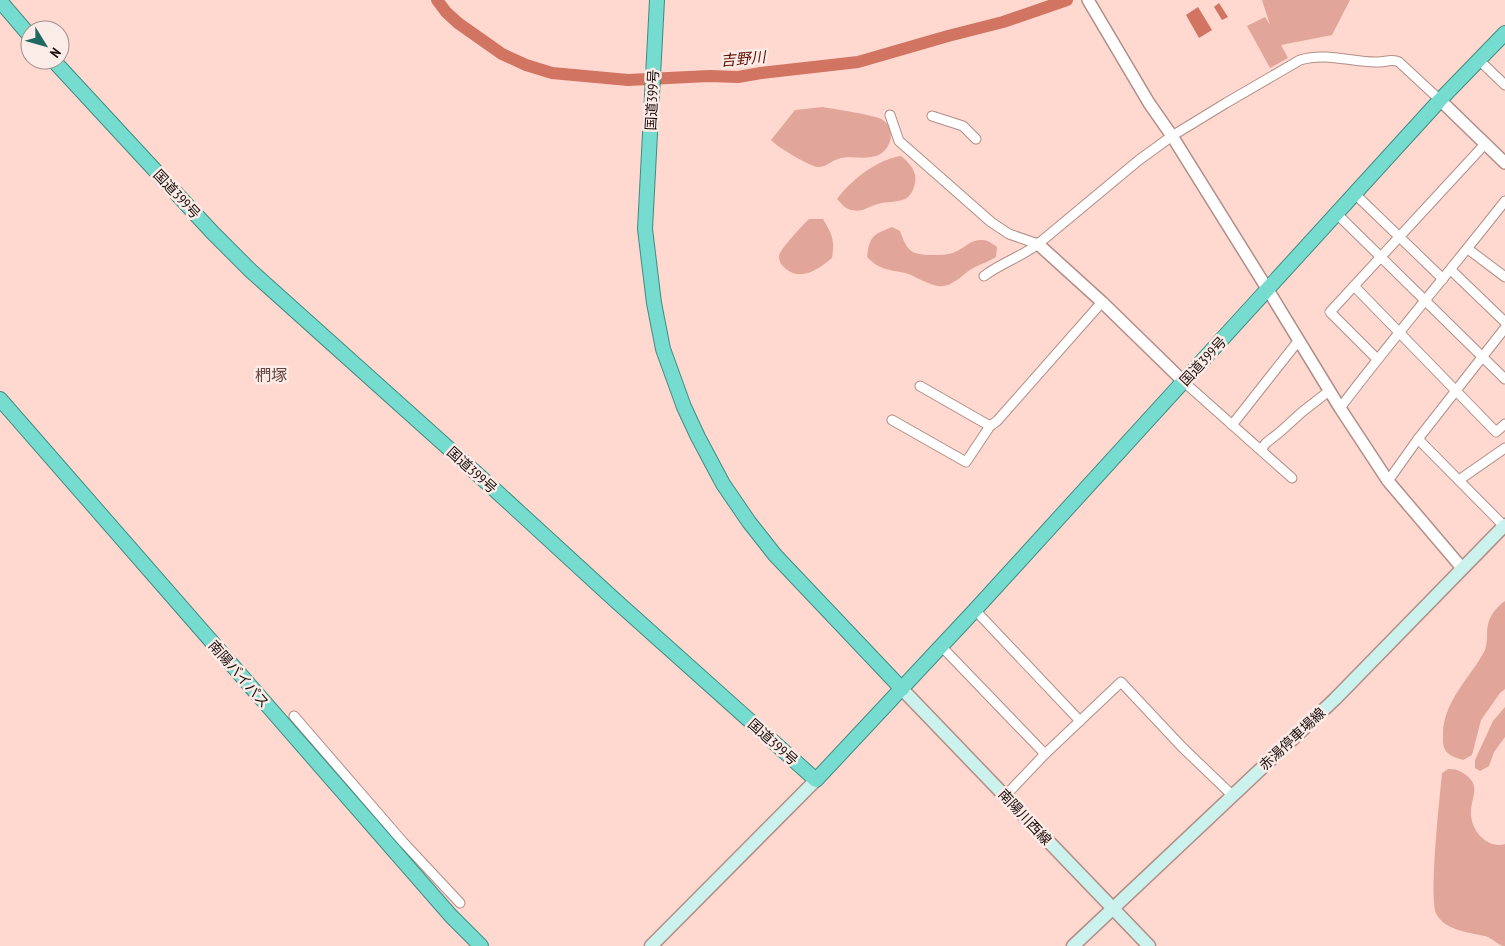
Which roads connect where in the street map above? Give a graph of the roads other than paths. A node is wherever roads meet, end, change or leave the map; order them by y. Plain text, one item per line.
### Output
1 (658, 0) edge
2 (1088, 0) edge
3 (0, 1) edge
4 (20, 24) edge
5 (1505, 33) edge
6 (1479, 60) junction
7 (62, 70) edge
8 (1505, 85) edge
9 (1440, 100) junction
10 (890, 115) dead end
11 (932, 116) dead end
12 (1172, 136) junction
13 (976, 139) dead end
14 (1485, 144) junction
15 (1505, 163) edge
16 (1355, 194) junction
17 (1505, 201) edge
18 (1337, 214) junction
19 (1400, 237) junction
20 (1038, 244) junction
21 (1468, 249) junction
22 (1380, 258) junction
23 (1451, 270) junction
24 (984, 276) dead end
25 (1505, 277) edge
26 (1443, 280) junction
27 (1354, 286) junction
28 (1268, 290) junction
29 (1426, 301) junction
30 (1102, 302) junction
31 (1505, 322) edge
32 (1505, 328) edge
33 (1400, 333) junction
34 (1299, 340) junction
35 (1483, 357) junction
36 (1377, 359) junction
37 (1505, 379) edge
38 (1184, 382) junction
39 (920, 386) dead end
40 (1456, 390) junction
41 (1330, 391) junction
42 (0, 399) edge
43 (1340, 408) junction
44 (892, 420) dead end
45 (1505, 424) edge
46 (1232, 425) junction
47 (990, 426) junction
48 (1418, 439) junction
49 (1261, 450) junction
50 (1504, 451) edge
51 (1292, 478) dead end
52 (1459, 480) junction
53 (1388, 481) junction
54 (1505, 525) edge
55 (1462, 568) junction
56 (975, 610) junction
57 (941, 646) junction
58 (902, 689) junction
59 (294, 716) dead end
60 (1080, 721) junction
61 (1045, 754) junction
62 (816, 780) junction
63 (1232, 795) junction
64 (1005, 796) junction
65 (460, 904) dead end
66 (1113, 908) junction
67 (481, 946) edge
68 (651, 946) edge
69 (1073, 946) edge
70 (1149, 946) edge

1 - 58 highway, 国道399号
2 - 12 street
3 - 4 highway
5 - 6 highway, 国道399号
6 - 8 street
6 - 9 highway, 国道399号
7 - 62 highway, 国道399号
9 - 12 street
9 - 14 street
9 - 16 highway, 国道399号
10 - 20 street
11 - 13 street
12 - 20 street
12 - 28 street
14 - 15 street
14 - 19 street
16 - 18 highway, 国道399号
16 - 19 street
17 - 21 street
18 - 22 street
18 - 28 highway, 国道399号
19 - 22 street
19 - 26 street
20 - 24 street
20 - 30 street
21 - 23 street
21 - 25 street
22 - 27 street
22 - 29 street
23 - 26 street
23 - 31 street
26 - 29 street
27 - 33 street
27 - 36 street
28 - 34 street
28 - 38 highway, 国道399号
29 - 33 street
29 - 35 street
30 - 38 street
30 - 47 street
32 - 35 street
33 - 36 street
33 - 40 street
34 - 41 street
34 - 46 street
35 - 37 street
35 - 40 street
36 - 43 street
38 - 46 street
38 - 56 highway, 国道399号
39 - 47 street
40 - 45 street
40 - 48 street
41 - 43 street
41 - 49 street
42 - 67 highway, 南陽バイパス
43 - 53 street
44 - 47 street
46 - 49 street
48 - 52 street
48 - 53 street
49 - 51 street
50 - 52 street
52 - 54 street
53 - 55 street
54 - 55 main road, 赤湯停車場線
55 - 63 main road, 赤湯停車場線
56 - 57 highway, 国道399号
56 - 60 street
57 - 58 highway, 国道399号
57 - 61 street
58 - 62 highway, 国道399号
58 - 64 main road, 南陽川西線
59 - 65 street
60 - 61 street
60 - 63 street
61 - 64 street
62 - 68 main road
63 - 66 main road, 赤湯停車場線
64 - 66 main road, 南陽川西線
66 - 69 main road, 赤湯停車場線
66 - 70 main road, 南陽川西線

